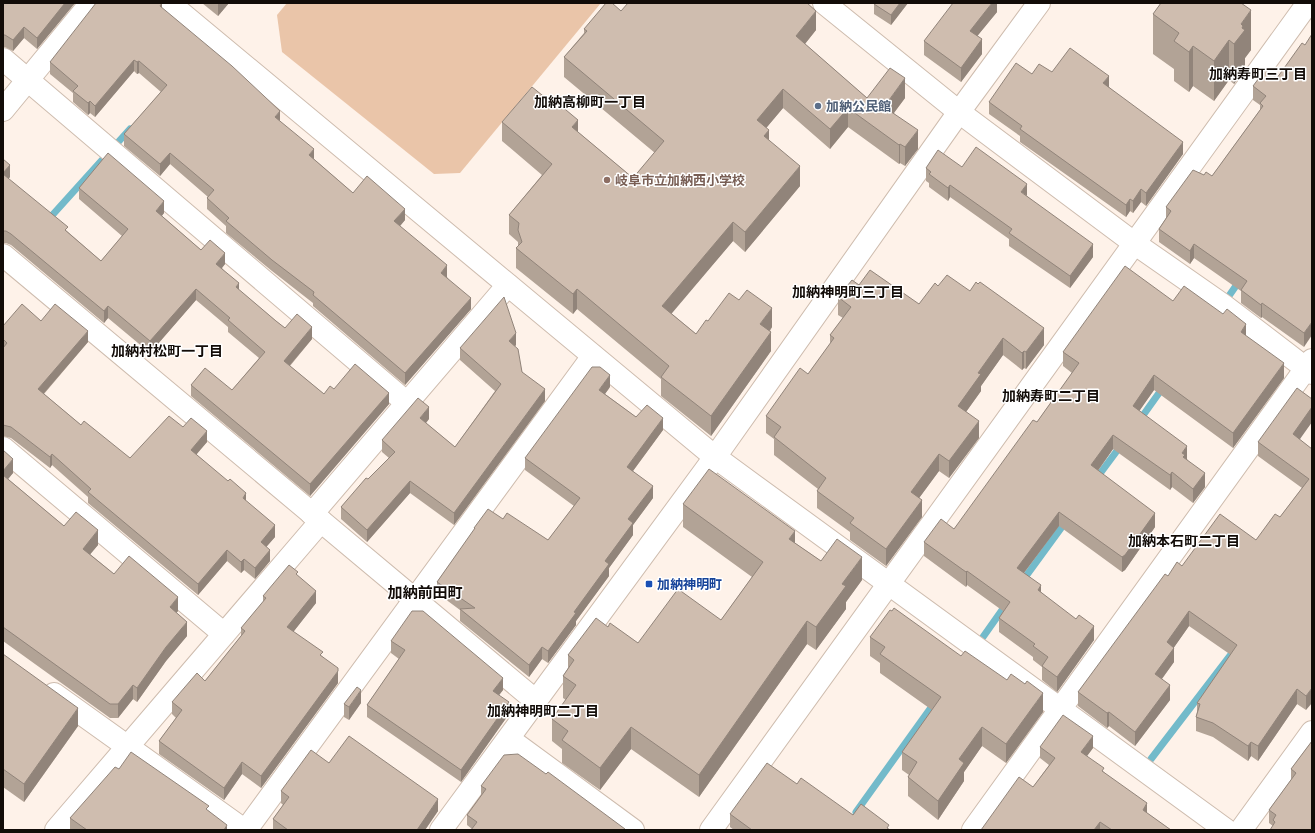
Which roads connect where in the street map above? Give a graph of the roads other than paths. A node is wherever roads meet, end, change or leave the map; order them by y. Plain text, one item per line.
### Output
1 (91, 3) edge
2 (169, 3) edge
3 (824, 3) edge
4 (1039, 3) edge
5 (1308, 3) edge
6 (3, 59) edge
7 (29, 80) junction
8 (3, 110) edge
9 (959, 112) junction
10 (1134, 243) junction
11 (3, 255) edge
12 (508, 285) junction
13 (593, 356) junction
14 (1310, 367) edge
15 (407, 403) junction
16 (3, 448) edge
17 (715, 457) junction
18 (316, 517) junction
19 (888, 584) junction
20 (414, 600) junction
21 (224, 634) junction
22 (40, 684) edge
23 (536, 701) junction
24 (1061, 710) junction
25 (1312, 732) edge
26 (509, 739) junction
27 (127, 747) junction
28 (56, 830) edge
29 (245, 830) edge
30 (441, 830) edge
31 (633, 830) edge
32 (711, 830) edge
33 (973, 830) edge
34 (1226, 830) edge
35 (1241, 830) edge

1 - 7 street
2 - 12 street
3 - 9 street
4 - 9 street
5 - 10 street
6 - 7 street
7 - 8 street
7 - 15 street
9 - 10 street
9 - 17 street
10 - 14 street
10 - 19 street
11 - 18 street
12 - 13 street
12 - 15 street
13 - 17 street
13 - 20 street
14 - 24 street
15 - 18 street
16 - 21 street
17 - 19 street
17 - 23 street
18 - 20 street
18 - 21 street
19 - 24 street
19 - 32 street
20 - 23 street
20 - 29 street
21 - 27 street
22 - 27 street
23 - 26 street
24 - 33 street
24 - 34 street
25 - 35 street
26 - 30 street
26 - 31 street
27 - 28 street
27 - 29 street

